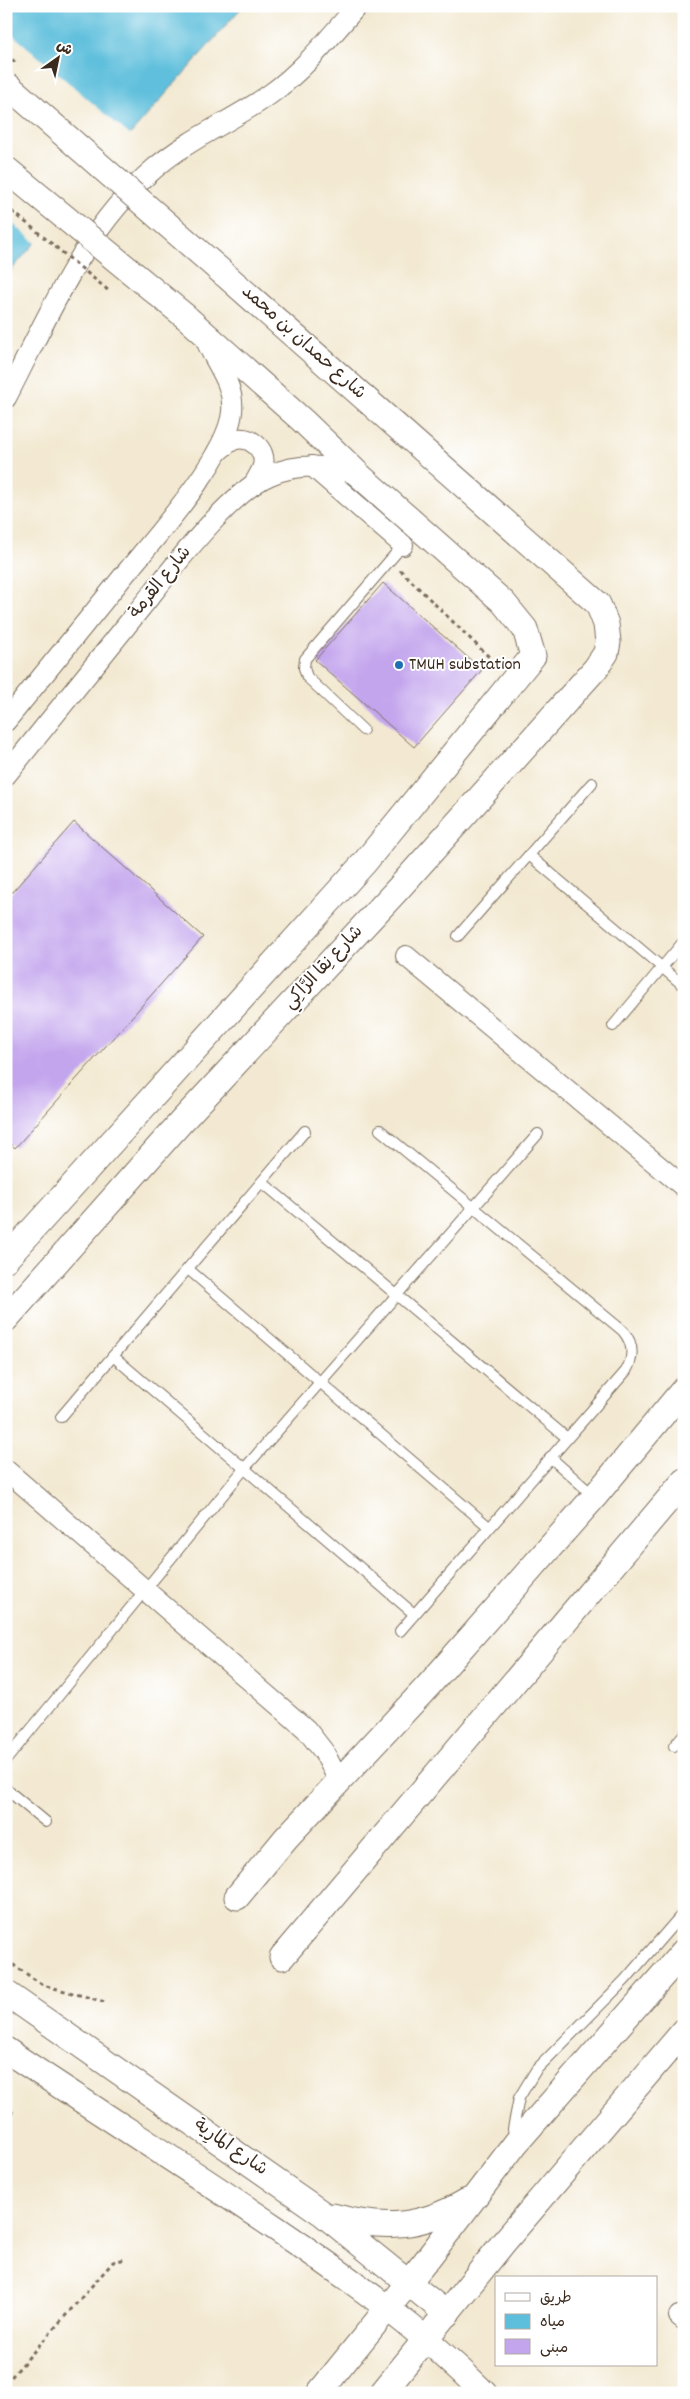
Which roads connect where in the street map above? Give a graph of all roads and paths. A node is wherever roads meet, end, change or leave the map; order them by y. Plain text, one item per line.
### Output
1 (357, 6) edge
2 (6, 84) edge
3 (6, 169) edge
4 (6, 206) edge
5 (109, 291) dead end
6 (194, 324) junction
7 (6, 398) edge
8 (216, 453) junction
9 (312, 466) junction
10 (359, 475) junction
11 (254, 484) junction
12 (402, 545) joint
13 (390, 560) junction
14 (598, 604) joint
15 (490, 657) dead end
16 (6, 721) edge
17 (363, 730) dead end
18 (6, 775) edge
19 (592, 782) dead end
20 (529, 855) junction
21 (458, 936) dead end
22 (684, 941) edge
23 (406, 956) dead end
24 (662, 968) junction
25 (684, 986) edge
26 (613, 1026) dead end
27 (380, 1130) dead end
28 (305, 1131) dead end
29 (538, 1134) dead end
30 (262, 1182) junction
31 (684, 1187) edge
32 (472, 1207) junction
33 (6, 1259) edge
34 (188, 1269) junction
35 (396, 1295) junction
36 (6, 1318) edge
37 (113, 1356) junction
38 (320, 1382) junction
39 (684, 1389) edge
40 (61, 1417) dead end
41 (567, 1438) junction
42 (550, 1457) junction
43 (244, 1469) junction
44 (6, 1470) edge
45 (684, 1481) edge
46 (595, 1496) junction
47 (489, 1527) junction
48 (144, 1589) junction
49 (413, 1613) junction
50 (400, 1631) dead end
51 (684, 1734) edge
52 (674, 1746) dead end
53 (7, 1757) edge
54 (338, 1780) junction
55 (6, 1790) edge
56 (46, 1822) dead end
57 (236, 1897) dead end
58 (684, 1912) edge
59 (684, 1951) edge
60 (282, 1957) dead end
61 (6, 1960) edge
62 (6, 1993) edge
63 (105, 2002) dead end
64 (684, 2031) edge
65 (6, 2050) edge
66 (13, 2108) dead end
67 (6, 2138) edge
68 (516, 2143) junction
69 (474, 2198) junction
70 (323, 2214) junction
71 (126, 2259) dead end
72 (409, 2282) junction
73 (389, 2307) junction
74 (447, 2314) junction
75 (420, 2333) junction
76 (6, 2383) edge
77 (319, 2393) edge
78 (363, 2393) edge
79 (382, 2393) edge
80 (484, 2393) edge

1 - 7 street
2 - 14 street, شارع حمدان بن محمد, bridge
3 - 6 street, bridge
4 - 5 path, bridge
6 - 8 street, شارع القرمة
6 - 10 street
8 - 11 street
8 - 16 street, شارع القرمة
9 - 10 street, شارع القرمة
9 - 11 street, شارع القرمة
9 - 12 street
10 - 33 street
11 - 18 street, شارع القرمة
12 - 13 lane
13 - 15 path
13 - 17 lane
14 - 36 street, شارع نِقا الرَّاكِي
19 - 20 lane
20 - 21 lane
20 - 24 lane
22 - 24 lane
23 - 31 street
24 - 25 lane
24 - 26 lane
27 - 32 lane
28 - 30 lane
29 - 32 lane
30 - 34 lane
30 - 35 lane
32 - 35 lane
32 - 41 lane
34 - 37 lane
34 - 38 lane
35 - 38 lane
35 - 41 lane
37 - 40 lane
37 - 43 lane
38 - 43 lane
38 - 47 lane
39 - 46 street
41 - 42 lane
42 - 46 lane
42 - 47 lane
43 - 48 lane
43 - 49 lane
44 - 48 street
45 - 60 street
46 - 54 street
47 - 49 lane
48 - 53 lane
48 - 54 street
49 - 50 lane
51 - 52 lane
54 - 57 street
55 - 56 lane
58 - 68 lane
59 - 68 street
61 - 63 path
62 - 70 street, شارع المارِية
64 - 74 street
65 - 73 street
66 - 67 path
68 - 69 street
69 - 70 street
69 - 72 street
70 - 72 street, شارع المارِية
71 - 76 path
72 - 73 street
72 - 74 street, شارع المارِية
72 - 75 street
73 - 75 street
73 - 77 street
74 - 75 street
75 - 78 street
75 - 79 street
75 - 80 street

